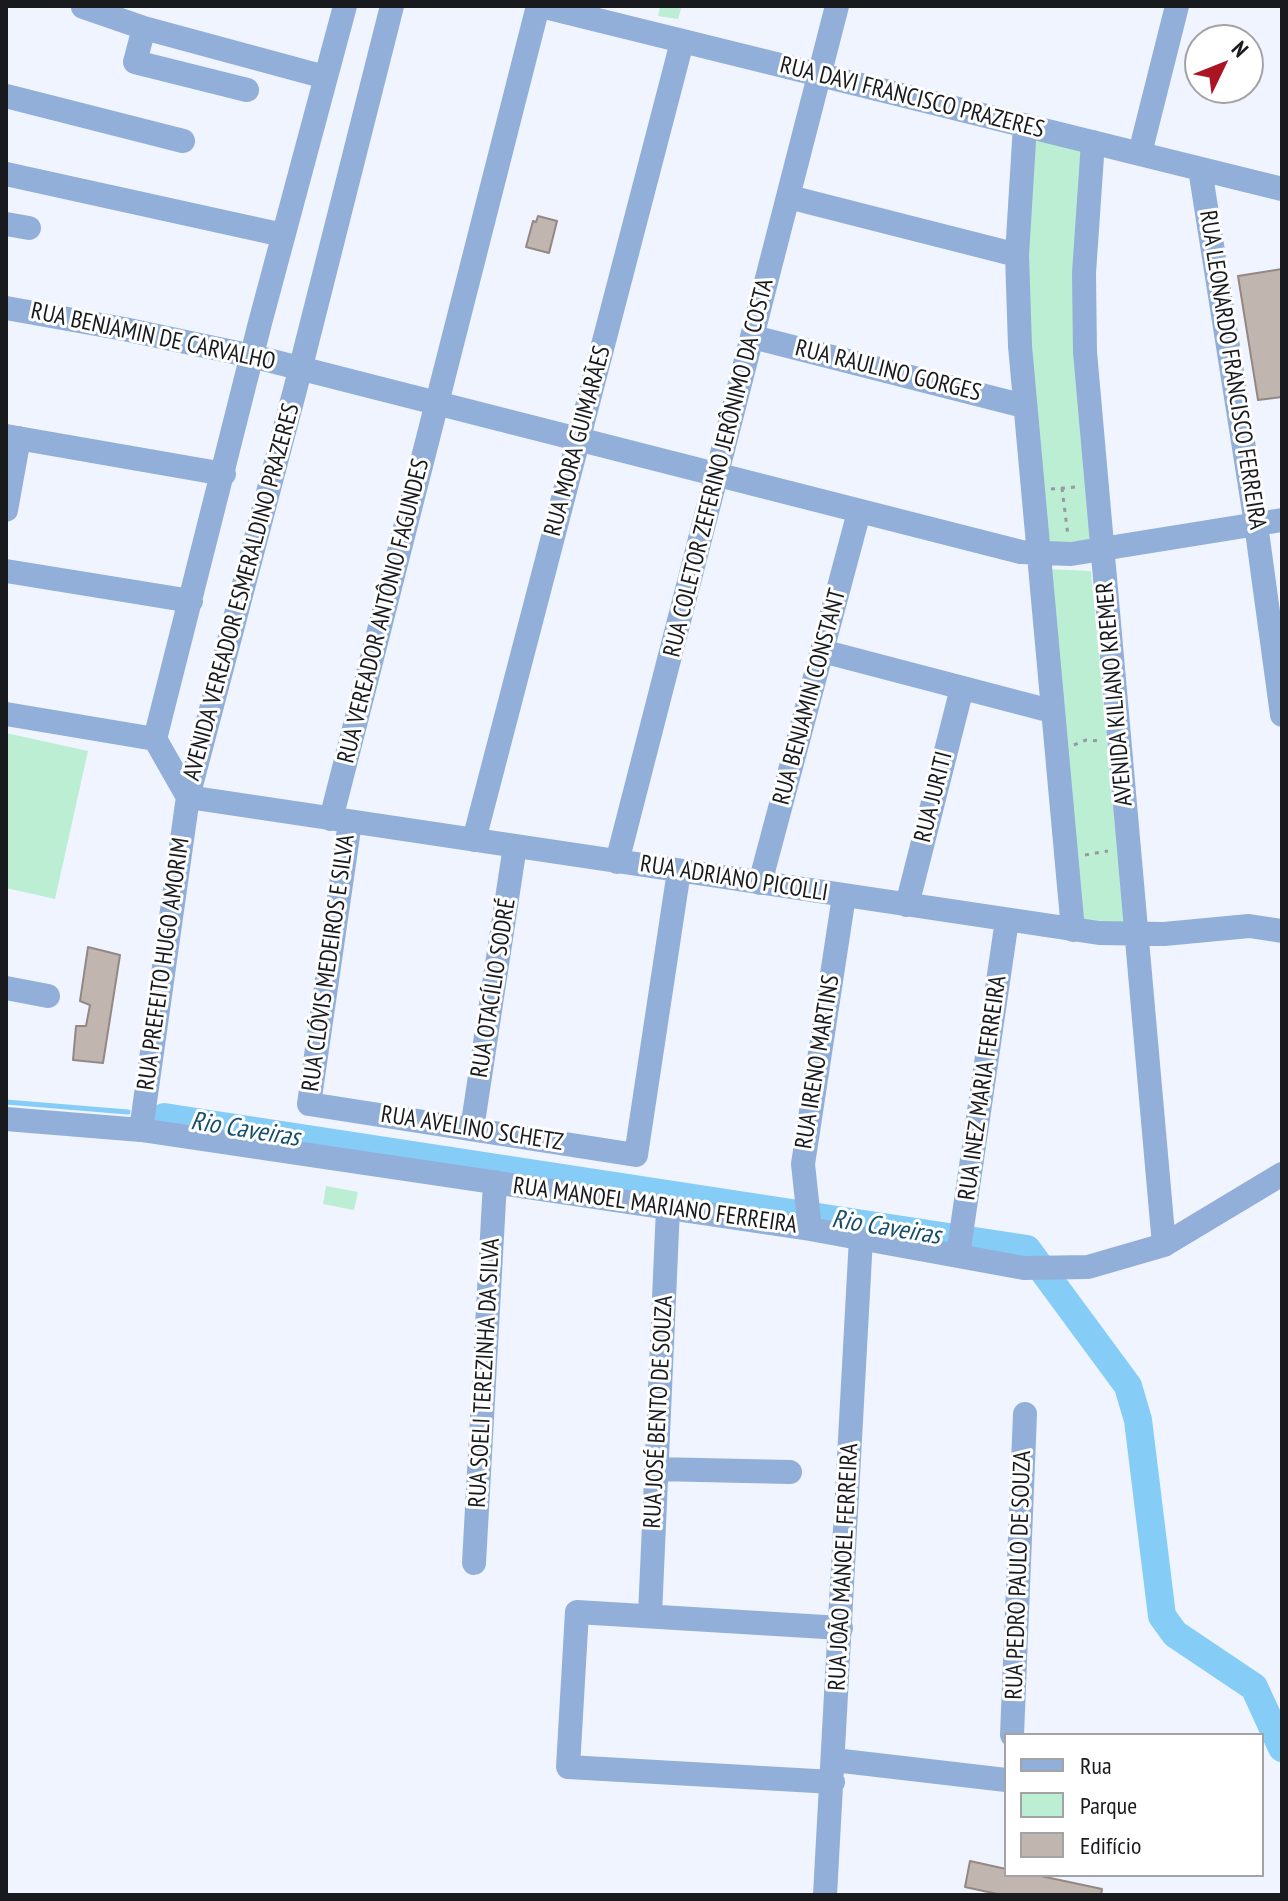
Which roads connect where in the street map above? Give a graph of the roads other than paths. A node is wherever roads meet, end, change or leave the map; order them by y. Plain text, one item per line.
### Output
1 (345, 6) edge
2 (392, 6) edge
3 (540, 6) edge
4 (837, 6) edge
5 (1177, 6) edge
6 (83, 7) edge
7 (144, 28) junction
8 (682, 42) junction
9 (820, 75) junction
10 (325, 77) junction
11 (247, 90) dead end
12 (6, 96) edge
13 (1025, 125) junction
14 (183, 141) dead end
15 (1093, 142) junction
16 (1140, 153) junction
17 (1200, 169) junction
18 (6, 174) edge
19 (1282, 189) edge
20 (789, 197) junction
21 (283, 235) junction
22 (1017, 255) junction
23 (6, 308) edge
24 (753, 337) junction
25 (252, 356) junction
26 (301, 368) junction
27 (437, 403) junction
28 (1024, 406) junction
29 (12, 437) edge
30 (578, 439) junction
31 (224, 474) junction
32 (717, 475) junction
33 (6, 510) edge
34 (859, 512) junction
35 (1282, 520) edge
36 (1256, 524) junction
37 (1102, 550) junction
38 (1037, 555) junction
39 (6, 571) edge
40 (191, 601) junction
41 (822, 651) junction
42 (962, 688) junction
43 (1051, 711) junction
44 (6, 714) edge
45 (1282, 715) edge
46 (155, 739) junction
47 (188, 797) junction
48 (341, 820) junction
49 (474, 840) junction
50 (515, 846) junction
51 (617, 862) junction
52 (679, 871) junction
53 (760, 883) junction
54 (844, 896) junction
55 (907, 905) junction
56 (1007, 920) junction
57 (1073, 930) junction
58 (1282, 931) edge
59 (1137, 934) junction
60 (6, 988) edge
61 (48, 996) dead end
62 (309, 1104) joint
63 (6, 1119) edge
64 (472, 1129) junction
65 (141, 1130) junction
66 (1282, 1174) edge
67 (495, 1182) junction
68 (668, 1208) junction
69 (808, 1220) junction
70 (861, 1238) junction
71 (1164, 1245) junction
72 (959, 1253) junction
73 (1025, 1414) dead end
74 (656, 1469) junction
75 (790, 1472) dead end
76 (474, 1563) dead end
77 (650, 1615) junction
78 (841, 1628) junction
79 (1012, 1733) edge
80 (833, 1771) junction
81 (1004, 1780) edge
82 (825, 1895) edge

1 - 10 street, AVENIDA VEREADOR ESMERALDINO PRAZERES
2 - 26 street, AVENIDA VEREADOR ESMERALDINO PRAZERES
3 - 8 street, RUA DAVI FRANCISCO PRAZERES
3 - 27 street, RUA VEREADOR ANTÔNIO FAGUNDES
4 - 9 street, RUA COLETOR ZEFERINO JERÔNIMO DA COSTA
5 - 16 street
6 - 7 street
7 - 10 street
7 - 11 street
8 - 9 street, RUA DAVI FRANCISCO PRAZERES
8 - 30 street, RUA MORA GUIMARÃES
9 - 13 street, RUA DAVI FRANCISCO PRAZERES
9 - 20 street, RUA COLETOR ZEFERINO JERÔNIMO DA COSTA
10 - 21 street, AVENIDA VEREADOR ESMERALDINO PRAZERES
12 - 14 street
13 - 15 street, RUA DAVI FRANCISCO PRAZERES
13 - 22 street
15 - 16 street, RUA DAVI FRANCISCO PRAZERES
15 - 37 street, AVENIDA KILIANO KREMER
16 - 17 street, RUA DAVI FRANCISCO PRAZERES
17 - 19 street, RUA DAVI FRANCISCO PRAZERES
17 - 36 street, RUA LEONARDO FRANCISCO FERREIRA
18 - 21 street
20 - 22 street
20 - 24 street, RUA COLETOR ZEFERINO JERÔNIMO DA COSTA
21 - 25 street, AVENIDA VEREADOR ESMERALDINO PRAZERES
22 - 28 street
23 - 25 street, RUA BENJAMIN DE CARVALHO
24 - 28 street, RUA RAULINO GORGES
24 - 32 street, RUA COLETOR ZEFERINO JERÔNIMO DA COSTA
25 - 26 street, RUA BENJAMIN DE CARVALHO
25 - 31 street, AVENIDA VEREADOR ESMERALDINO PRAZERES
26 - 27 street, RUA BENJAMIN DE CARVALHO
26 - 47 street, AVENIDA VEREADOR ESMERALDINO PRAZERES
27 - 30 street, RUA BENJAMIN DE CARVALHO
27 - 48 street, RUA VEREADOR ANTÔNIO FAGUNDES
28 - 38 street
29 - 31 street
29 - 33 street
30 - 32 street, RUA BENJAMIN DE CARVALHO
30 - 49 street, RUA MORA GUIMARÃES
31 - 40 street, AVENIDA VEREADOR ESMERALDINO PRAZERES
32 - 34 street, RUA BENJAMIN DE CARVALHO
32 - 51 street, RUA COLETOR ZEFERINO JERÔNIMO DA COSTA
34 - 38 street, RUA BENJAMIN DE CARVALHO
34 - 41 street, RUA BENJAMIN CONSTANT
35 - 36 street, RUA BENJAMIN DE CARVALHO
36 - 37 street, RUA BENJAMIN DE CARVALHO
36 - 45 street, RUA LEONARDO FRANCISCO FERREIRA
37 - 38 street, RUA BENJAMIN DE CARVALHO
37 - 59 street, AVENIDA KILIANO KREMER
38 - 43 street
39 - 40 street
40 - 46 street, AVENIDA VEREADOR ESMERALDINO PRAZERES
41 - 42 street
41 - 53 street, RUA BENJAMIN CONSTANT
42 - 43 street
42 - 55 street, RUA JURITI
43 - 57 street
44 - 46 street
46 - 47 street, AVENIDA VEREADOR ESMERALDINO PRAZERES
47 - 48 street, RUA ADRIANO PICOLLI
47 - 65 street, RUA PREFEITO HUGO AMORIM
48 - 49 street, RUA ADRIANO PICOLLI
48 - 62 street, RUA CLÓVIS MEDEIROS E SILVA
49 - 50 street, RUA ADRIANO PICOLLI
50 - 51 street, RUA ADRIANO PICOLLI
50 - 64 street, RUA OTACÍLIO SODRÉ
51 - 52 street, RUA ADRIANO PICOLLI
52 - 53 street, RUA ADRIANO PICOLLI
52 - 64 street, RUA AVELINO SCHETZ
53 - 54 street, RUA ADRIANO PICOLLI
54 - 55 street, RUA ADRIANO PICOLLI
54 - 69 street, RUA IRENO MARTINS
55 - 56 street, RUA ADRIANO PICOLLI
56 - 57 street, RUA ADRIANO PICOLLI
56 - 72 street, RUA INEZ MARIA FERREIRA
57 - 59 street, RUA ADRIANO PICOLLI
58 - 59 street, RUA ADRIANO PICOLLI
59 - 71 street, AVENIDA KILIANO KREMER
60 - 61 street
62 - 64 street, RUA AVELINO SCHETZ
63 - 65 street, RUA MANOEL MARIANO FERREIRA
65 - 67 street, RUA MANOEL MARIANO FERREIRA
66 - 71 street, RUA MANOEL MARIANO FERREIRA
67 - 68 street, RUA MANOEL MARIANO FERREIRA
67 - 76 street, RUA SOELI TEREZINHA DA SILVA
68 - 69 street, RUA MANOEL MARIANO FERREIRA
68 - 74 street, RUA JOSÉ BENTO DE SOUZA
69 - 70 street, RUA MANOEL MARIANO FERREIRA
70 - 72 street, RUA MANOEL MARIANO FERREIRA
70 - 78 street, RUA JOÃO MANOEL FERREIRA
71 - 72 street, RUA MANOEL MARIANO FERREIRA
73 - 79 street, RUA PEDRO PAULO DE SOUZA
74 - 75 street
74 - 77 street, RUA JOSÉ BENTO DE SOUZA
77 - 78 street
77 - 80 street
78 - 80 street, RUA JOÃO MANOEL FERREIRA
80 - 81 street
80 - 82 street, RUA JOÃO MANOEL FERREIRA

